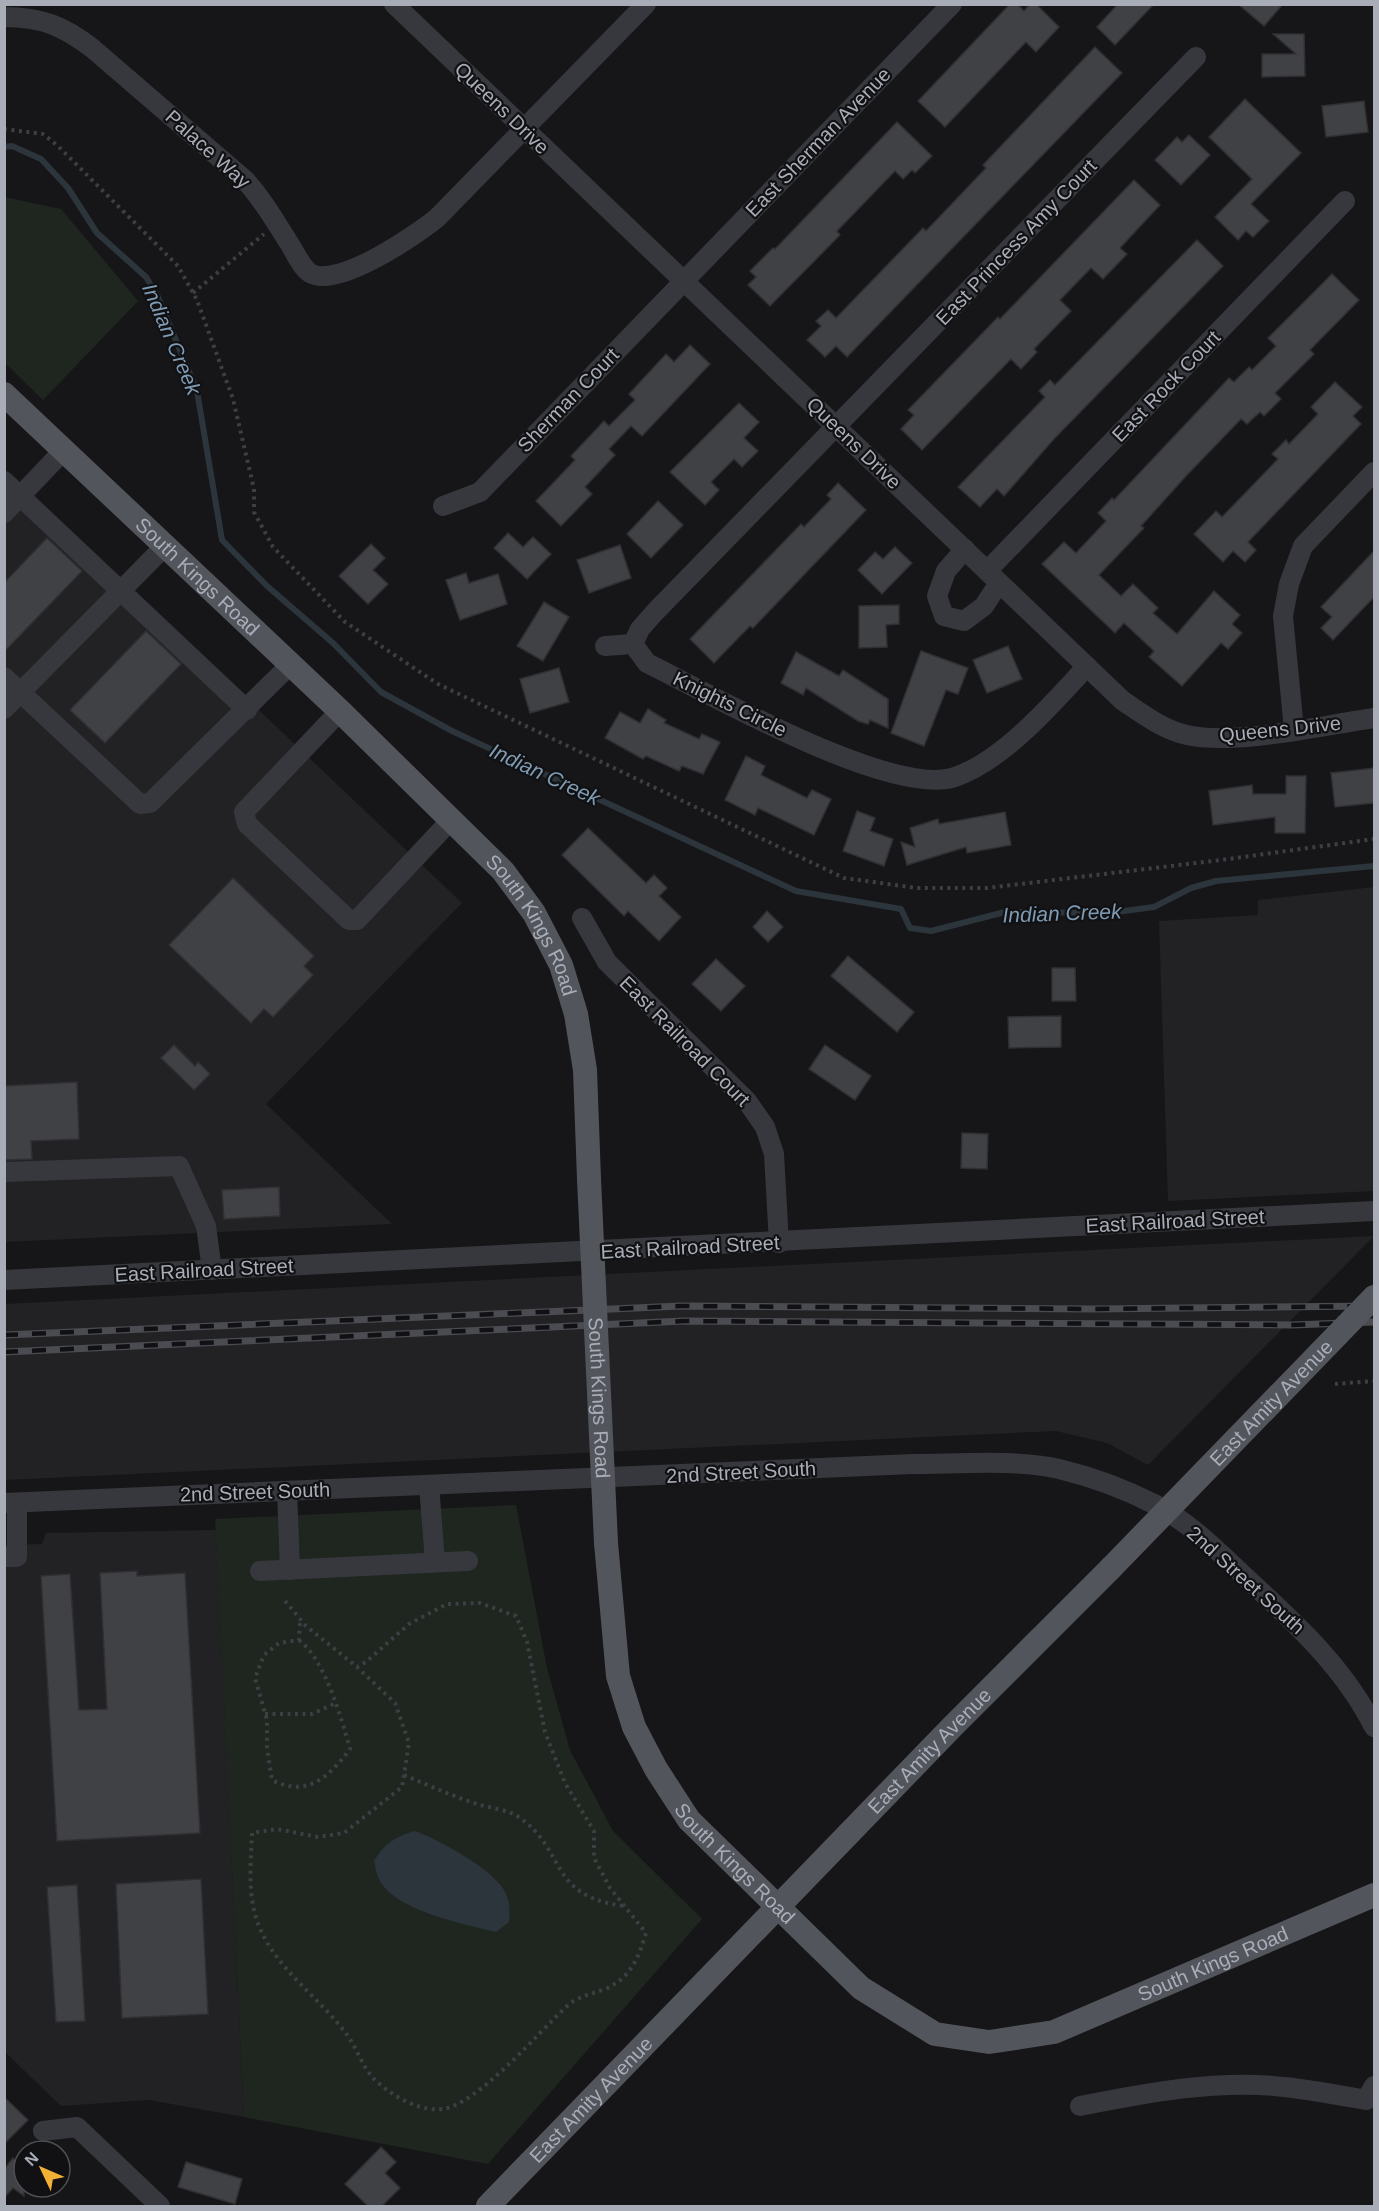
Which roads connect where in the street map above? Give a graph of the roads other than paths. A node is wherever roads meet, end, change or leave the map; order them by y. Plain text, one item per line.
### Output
1 (394, 4) edge
2 (646, 4) edge
3 (952, 4) edge
4 (4, 17) edge
5 (1196, 57) dead end
6 (525, 130) junction
7 (1345, 201) dead end
8 (684, 280) junction
9 (4, 394) edge
10 (836, 426) junction
11 (64, 450) junction
12 (1374, 472) edge
13 (4, 481) edge
14 (21, 495) junction
15 (443, 506) dead end
16 (4, 513) edge
17 (165, 546) junction
18 (965, 549) junction
19 (993, 577) junction
20 (121, 591) junction
21 (633, 644) junction
22 (605, 646) dead end
23 (290, 665) junction
24 (1087, 666) junction
25 (4, 677) edge
26 (20, 693) junction
27 (4, 709) edge
28 (247, 710) junction
29 (340, 711) junction
30 (1374, 718) edge
31 (1294, 730) junction
32 (452, 819) junction
33 (582, 918) dead end
34 (4, 1172) edge
35 (1374, 1211) edge
36 (779, 1243) junction
37 (212, 1270) junction
38 (4, 1280) edge
39 (1374, 1297) edge
40 (429, 1485) junction
41 (287, 1491) junction
42 (10, 1503) edge
43 (4, 1557) edge
44 (468, 1561) dead end
45 (435, 1562) junction
46 (290, 1570) junction
47 (260, 1571) dead end
48 (1374, 1726) edge
49 (1374, 1895) edge
50 (778, 1907) junction
51 (1372, 2099) edge
52 (1080, 2106) dead end
53 (43, 2131) dead end
54 (160, 2206) edge
55 (488, 2206) edge

1 - 6 street, Queens Drive
2 - 6 street, Palace Way
3 - 8 street, East Sherman Avenue
4 - 6 street, Palace Way
5 - 10 street, East Princess Amy Court
6 - 8 street, Queens Drive
7 - 19 street, East Rock Court
8 - 10 street, Queens Drive
8 - 15 street, Sherman Court
9 - 11 main road, South Kings Road
10 - 18 street, Queens Drive
10 - 21 street
11 - 14 street
11 - 17 main road, South Kings Road
12 - 31 street
13 - 14 street
14 - 16 street
14 - 20 street
17 - 20 street
17 - 23 main road, South Kings Road
18 - 19 street, Queens Drive
18 - 19 street
19 - 24 street, Queens Drive
20 - 26 street
20 - 28 street
21 - 22 street
21 - 24 street, Knights Circle
23 - 28 street
23 - 29 main road, South Kings Road
24 - 31 street, Queens Drive
25 - 26 street
26 - 27 street
26 - 28 street
29 - 32 main road, South Kings Road
29 - 32 street
30 - 31 street, Queens Drive
32 - 50 main road, South Kings Road, bridge
33 - 36 street, East Railroad Court
34 - 37 street
35 - 36 street, East Railroad Street
36 - 37 street, East Railroad Street
37 - 38 street, East Railroad Street
39 - 50 main road, East Amity Avenue, bridge
40 - 41 street, 2nd Street South
40 - 45 street
40 - 48 street, 2nd Street South
41 - 42 street, 2nd Street South
41 - 46 street
42 - 43 street
44 - 45 street
45 - 46 street
46 - 47 street
49 - 50 main road, South Kings Road
50 - 55 main road, East Amity Avenue
51 - 52 street
53 - 54 street

